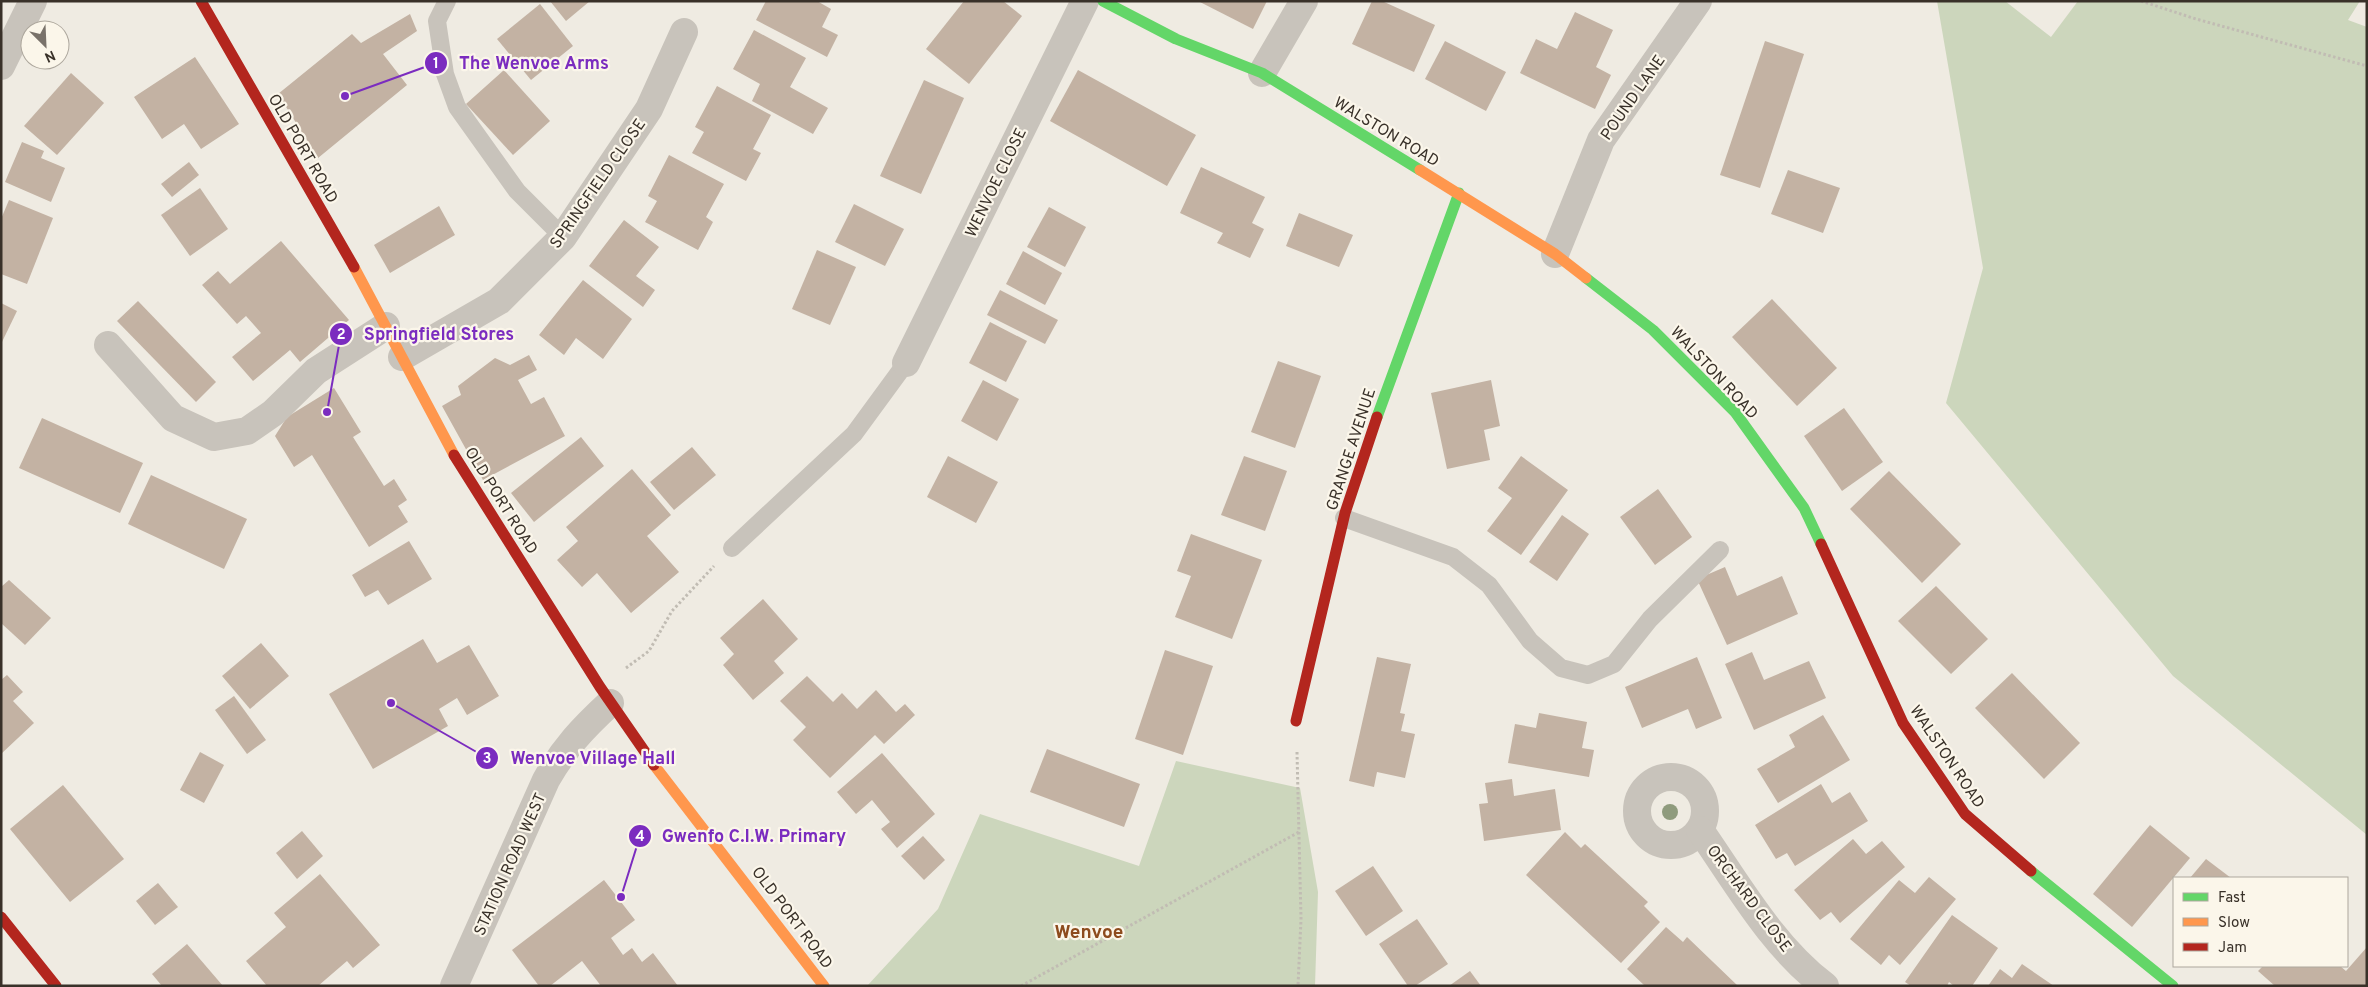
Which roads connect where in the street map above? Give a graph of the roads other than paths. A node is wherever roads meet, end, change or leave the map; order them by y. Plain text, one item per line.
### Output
1 (32, 1) edge
2 (201, 1) edge
3 (447, 1) edge
4 (1085, 1) edge
5 (1103, 1) edge
6 (1304, 1) edge
7 (1698, 1) edge
8 (684, 32) dead end
9 (1, 66) edge
10 (1262, 73) junction
11 (1459, 193) junction
12 (562, 237) junction
13 (1554, 254) junction
14 (386, 326) junction
15 (108, 344) dead end
16 (402, 356) junction
17 (906, 362) joint
18 (1344, 518) junction
19 (732, 548) road end
20 (1720, 550) dead end
21 (605, 695) junction
22 (1296, 721) road end
23 (1700, 830) dead end
24 (1, 917) edge
25 (56, 986) edge
26 (454, 986) edge
27 (824, 986) edge
28 (1825, 986) edge
29 (2173, 986) edge

1 - 9 street
2 - 14 street, OLD PORT ROAD
3 - 12 lane
4 - 17 street, WENVOE CLOSE
5 - 10 street, WALSTON ROAD
6 - 10 street
7 - 13 street, POUND LANE
8 - 12 street, SPRINGFIELD CLOSE
10 - 11 street, WALSTON ROAD
11 - 13 street, WALSTON ROAD
11 - 18 street, GRANGE AVENUE
12 - 16 street, SPRINGFIELD CLOSE
13 - 29 street, WALSTON ROAD
14 - 15 street
14 - 16 street, OLD PORT ROAD
16 - 21 street, OLD PORT ROAD
17 - 19 lane
18 - 20 lane
18 - 22 street, GRANGE AVENUE
21 - 26 street, STATION ROAD WEST
21 - 27 street, OLD PORT ROAD
23 - 28 street, ORCHARD CLOSE
24 - 25 street

